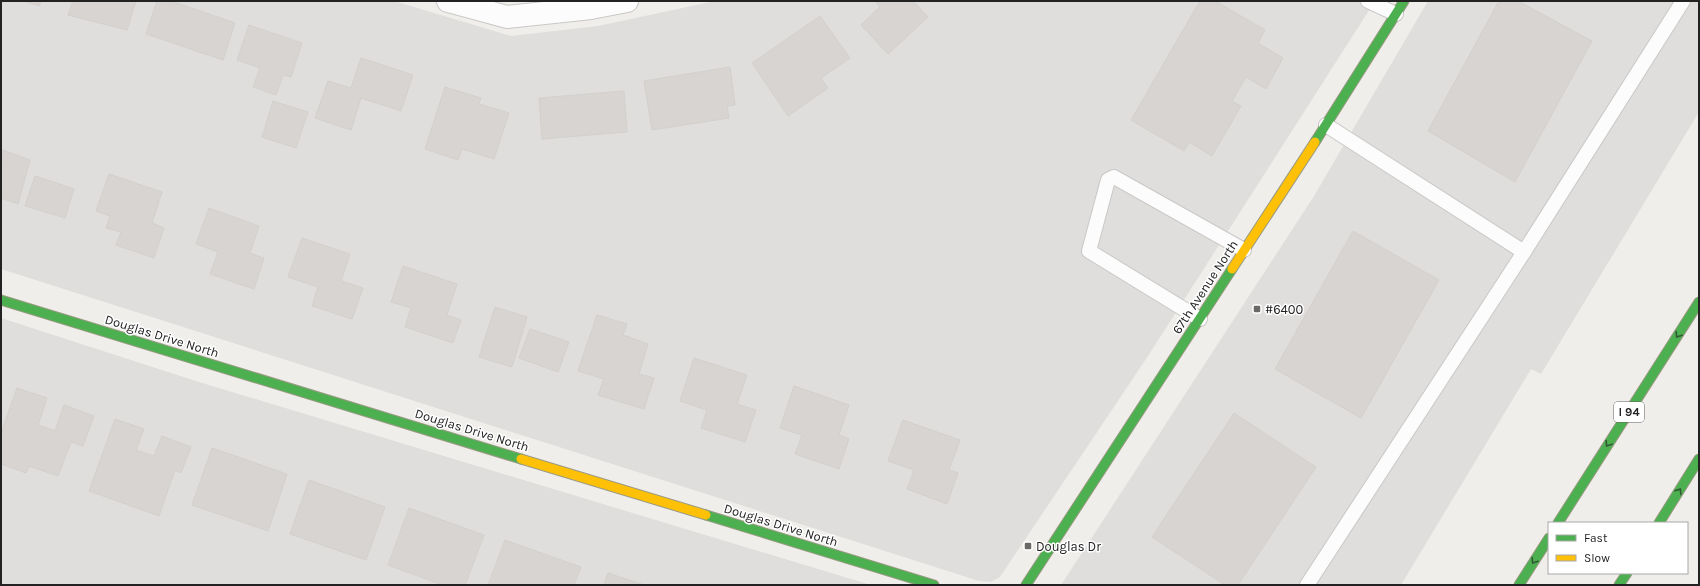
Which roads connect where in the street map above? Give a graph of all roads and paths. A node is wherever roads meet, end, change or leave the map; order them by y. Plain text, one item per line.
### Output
1 (448, 1) edge
2 (627, 1) edge
3 (1368, 1) edge
4 (1404, 1) edge
5 (1683, 1) edge
6 (1396, 14) junction
7 (1326, 125) junction
8 (1244, 250) junction
9 (1524, 252) junction
10 (1, 300) edge
11 (1699, 302) edge
12 (1200, 319) junction
13 (1699, 459) edge
14 (1559, 522) edge
15 (1660, 522) edge
16 (1548, 540) edge
17 (1626, 574) edge
18 (934, 585) edge
19 (1026, 585) edge
20 (1307, 585) edge
21 (1519, 585) edge
22 (1619, 585) edge

1 - 2 street
3 - 6 lane
4 - 6 main road, 67th Avenue North
5 - 9 lane
6 - 7 main road, 67th Avenue North
7 - 8 main road, 67th Avenue North
7 - 9 lane
8 - 12 main road, 67th Avenue North
8 - 12 lane
9 - 20 lane
10 - 18 main road, Douglas Drive North
11 -> 14 main road, I 94
12 - 19 main road, 67th Avenue North
15 -> 13 main road
16 -> 21 main road
17 - 22 main road

